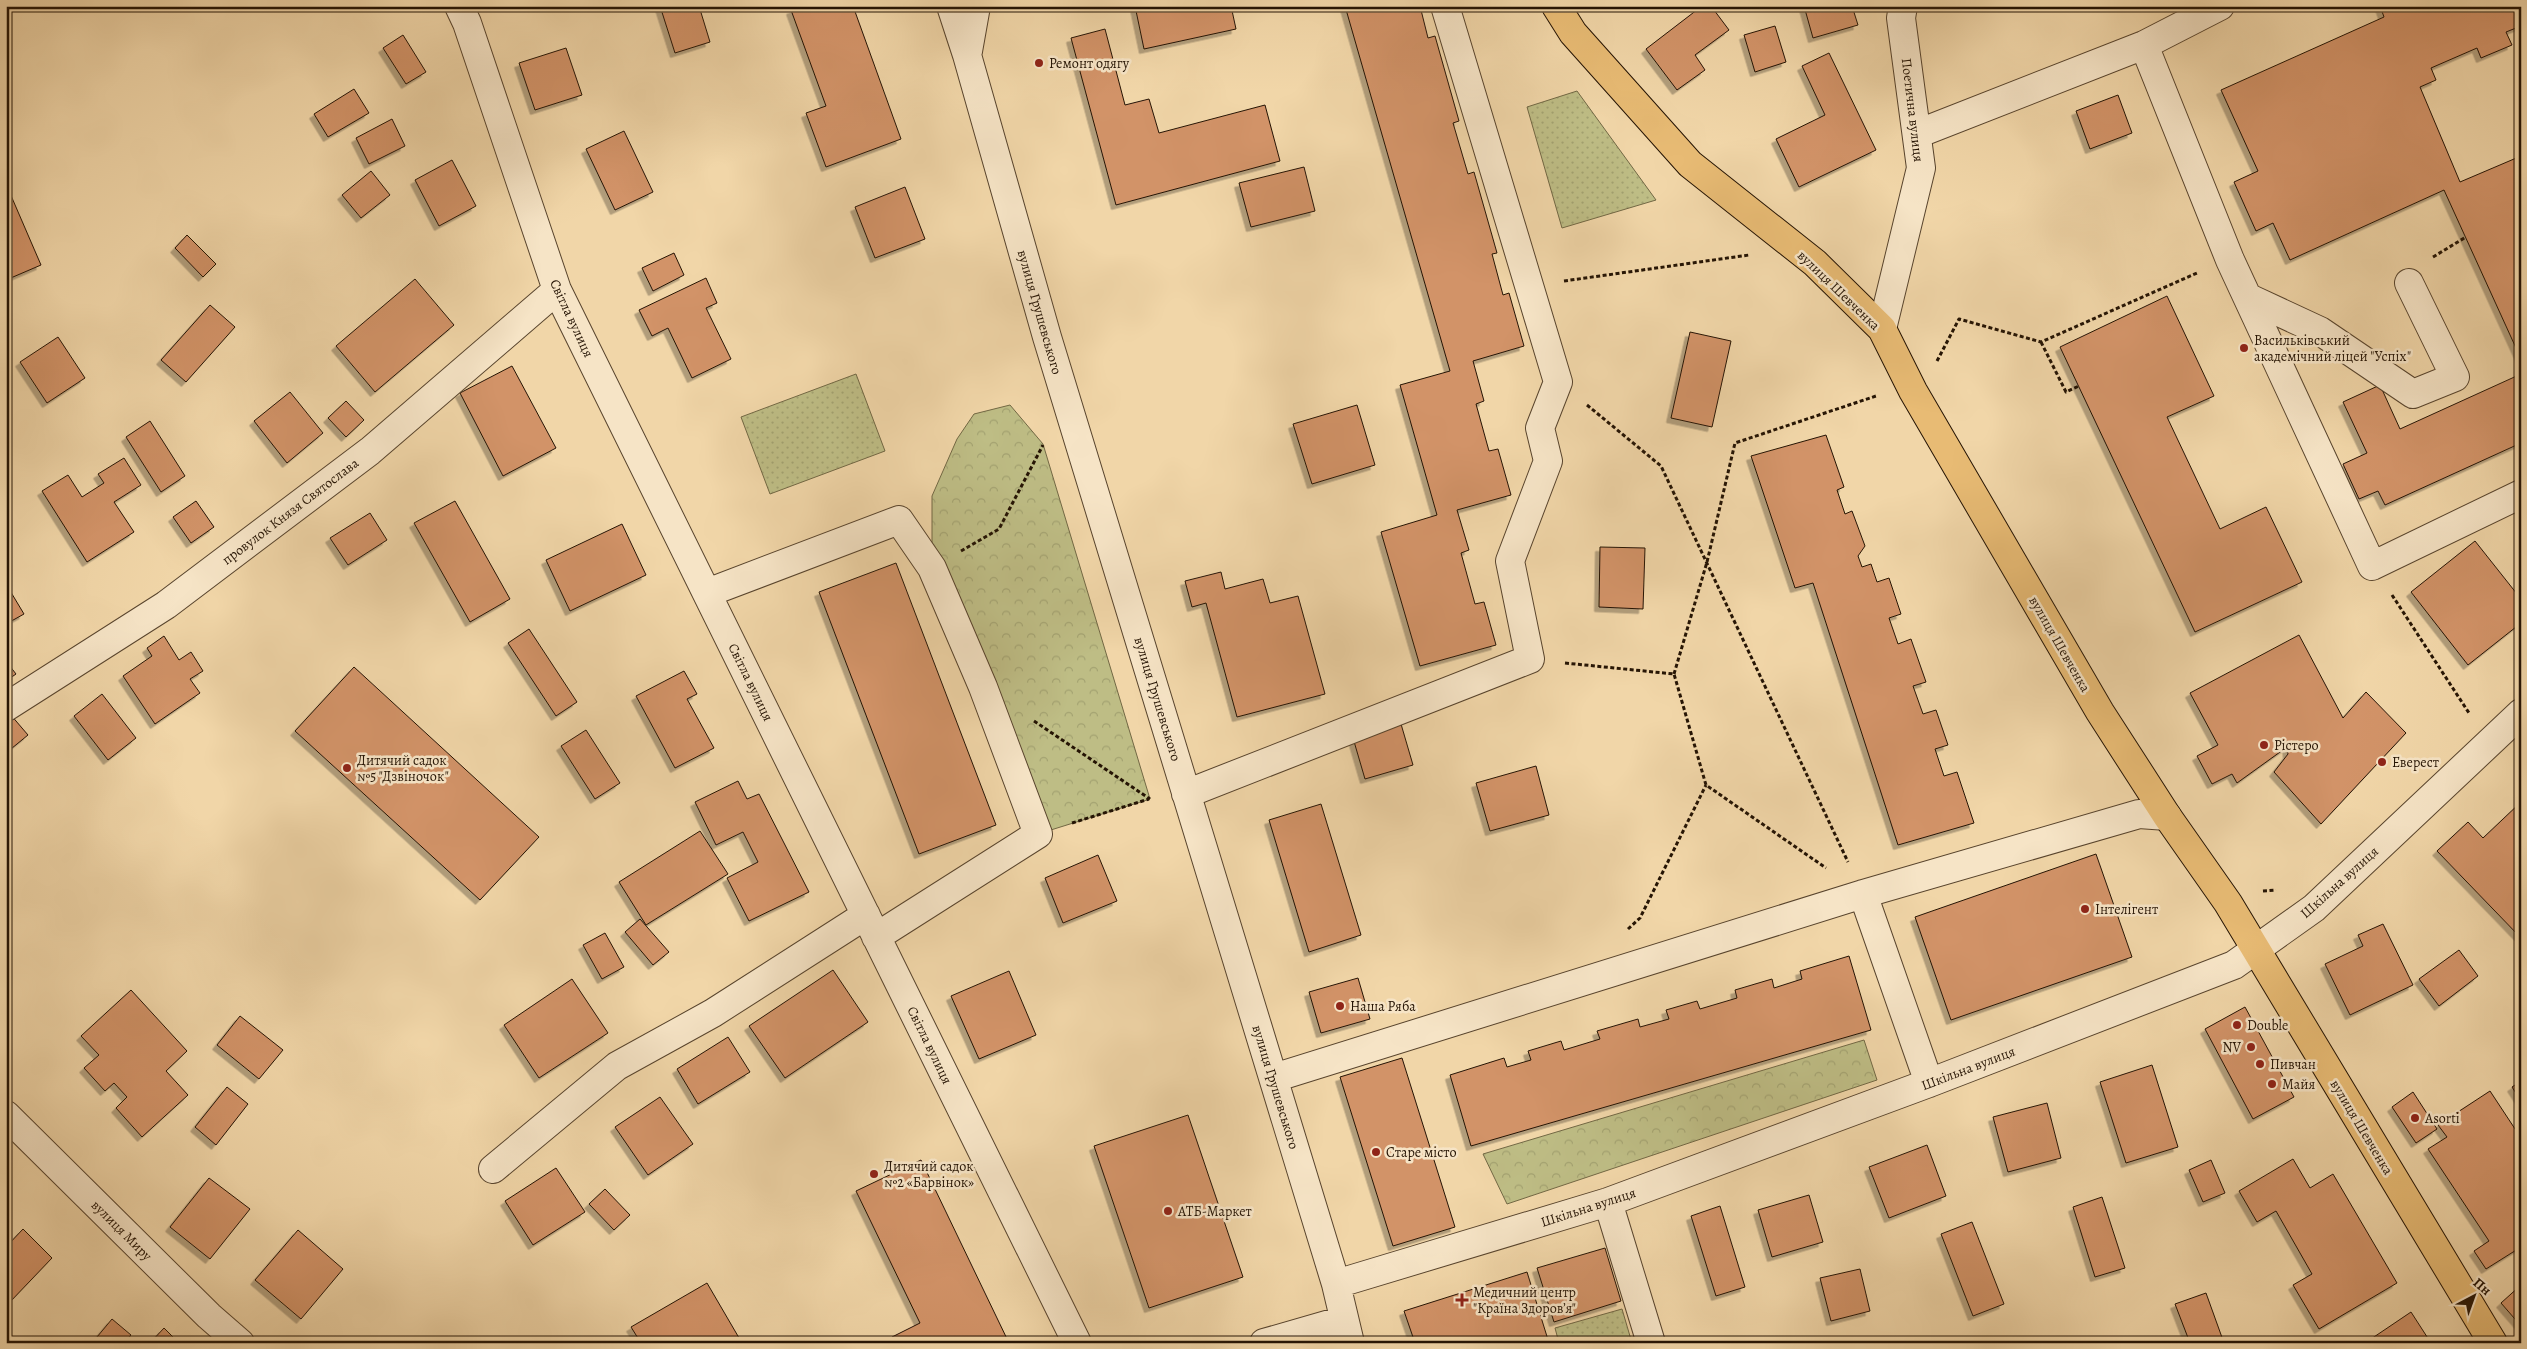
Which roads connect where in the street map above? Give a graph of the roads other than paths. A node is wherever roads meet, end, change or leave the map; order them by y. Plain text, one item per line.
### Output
1 (459, 6) edge
2 (951, 6) edge
3 (976, 6) edge
4 (1445, 6) edge
5 (1556, 6) edge
6 (1903, 6) edge
7 (2220, 6) edge
8 (2144, 46) junction
9 (967, 55) junction
10 (1916, 134) junction
11 (2409, 283) dead end
12 (557, 290) junction
13 (2249, 298) junction
14 (1882, 329) junction
15 (2521, 494) edge
16 (707, 593) junction
17 (6, 708) edge
18 (2521, 712) edge
19 (1186, 794) junction
20 (2167, 816) junction
21 (1864, 894) junction
22 (871, 926) junction
23 (2255, 949) junction
24 (1274, 1078) junction
25 (1929, 1083) junction
26 (6, 1115) edge
27 (492, 1169) dead end
28 (1608, 1202) junction
29 (1336, 1284) junction
30 (1347, 1331) edge
31 (240, 1343) edge
32 (1077, 1343) edge
33 (1264, 1343) edge
34 (1651, 1343) edge
35 (2493, 1343) edge

1 - 12 street, Світла вулиця
2 - 9 street, вулиця Грушевського
3 - 9 street, вулиця Грушевського
4 - 19 street
5 - 14 main road, вулиця Шевченка
6 - 10 street, Поетична вулиця
7 - 8 street
8 - 10 street
8 - 13 street
9 - 19 street, вулиця Грушевського
10 - 14 street, Поетична вулиця
11 - 13 street
12 - 16 street, Світла вулиця
12 - 17 street, провулок Князя Святослава
13 - 15 street
14 - 20 main road, вулиця Шевченка
16 - 22 street, Світла вулиця
16 - 22 street
18 - 23 street, Шкільна вулиця
19 - 24 street, вулиця Грушевського
20 - 21 street
20 - 23 main road, вулиця Шевченка
21 - 24 street
21 - 25 street
22 - 27 street
22 - 32 street, Світла вулиця
23 - 25 street, Шкільна вулиця
23 - 35 main road, вулиця Шевченка
24 - 29 street, вулиця Грушевського
25 - 28 street, Шкільна вулиця
26 - 31 street, вулиця Миру
28 - 29 street, Шкільна вулиця
28 - 34 street
29 - 30 street, вулиця Грушевського
30 - 33 street

